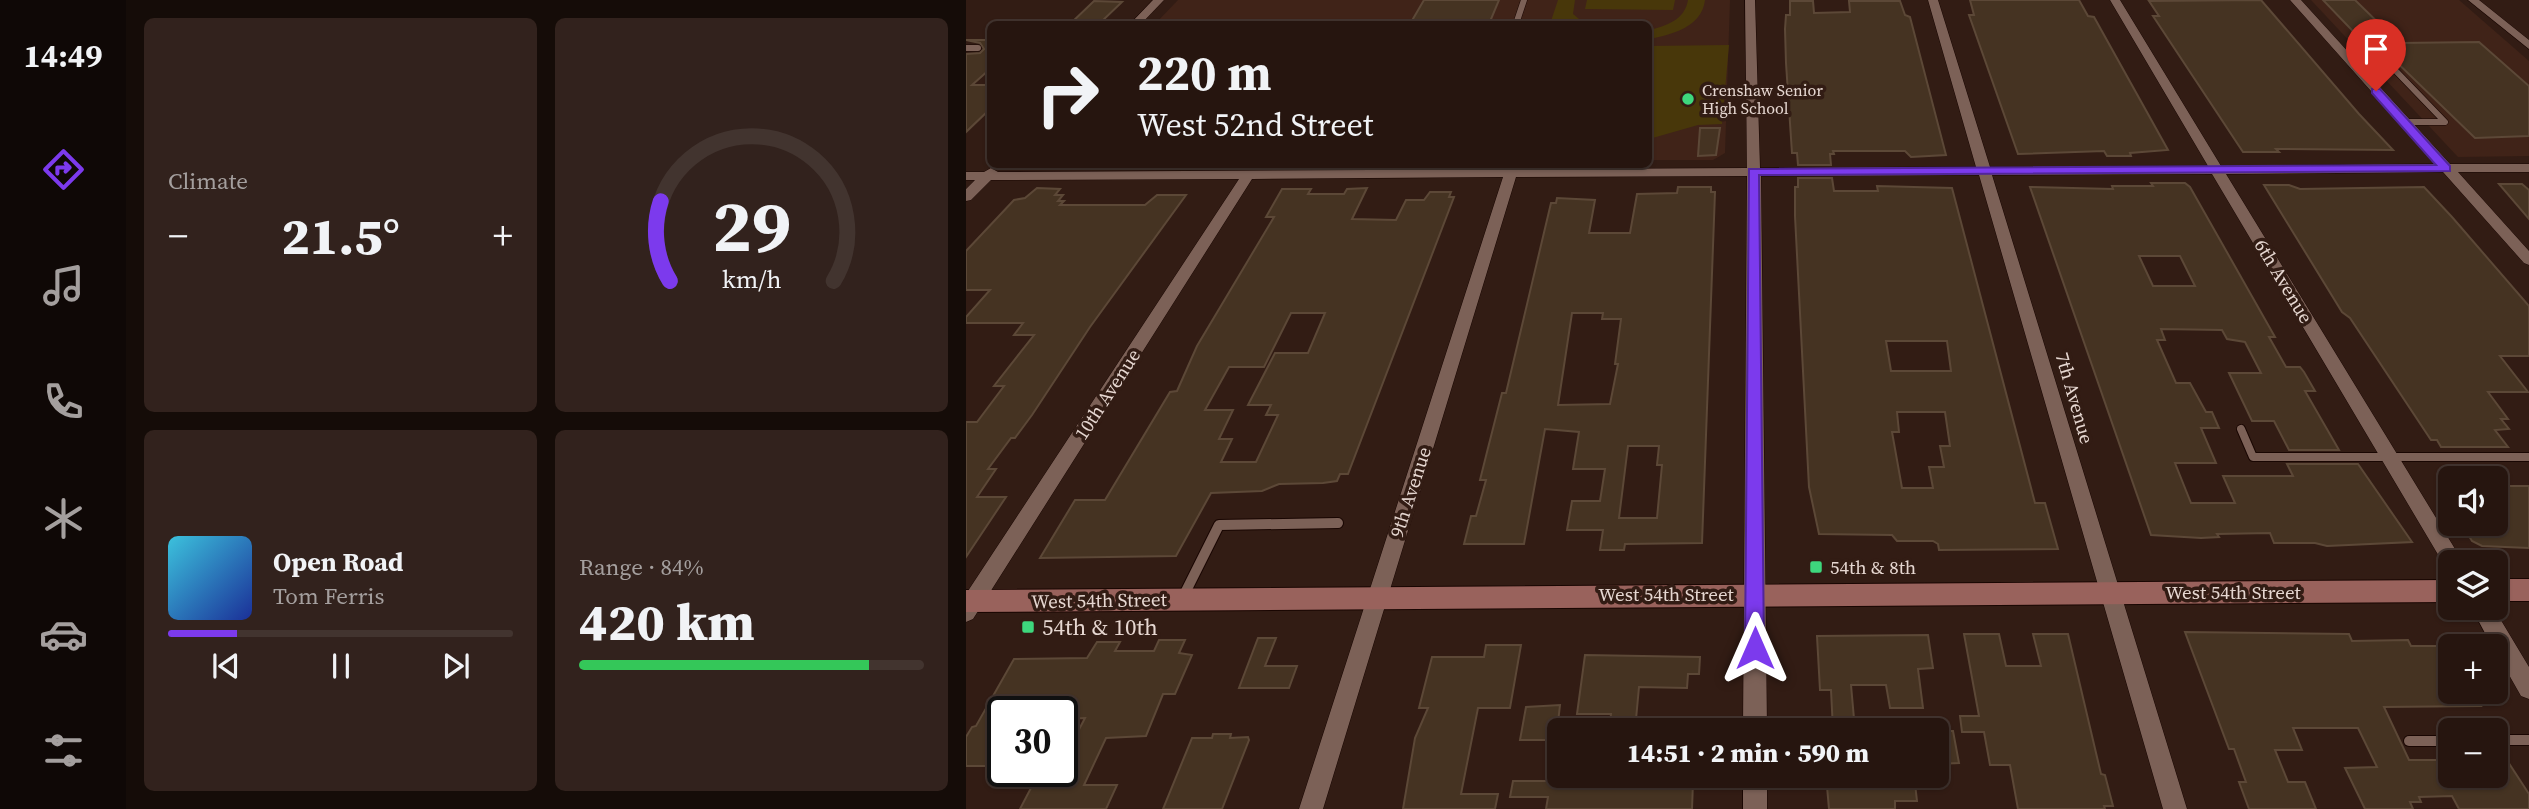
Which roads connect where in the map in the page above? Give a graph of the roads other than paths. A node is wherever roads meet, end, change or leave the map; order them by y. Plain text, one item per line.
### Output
1 (1159, 0) edge
2 (1524, 0) edge
3 (1750, 0) edge
4 (1933, 0) edge
5 (2115, 0) edge
6 (2295, 0) edge
7 (2473, 0) edge
8 (1138, 21) edge
9 (1517, 21) edge
10 (2529, 46) edge
11 (966, 48) edge
12 (978, 48) dead end
13 (2356, 68) junction
14 (2404, 122) junction
15 (994, 168) edge
16 (2446, 169) junction
17 (2529, 169) edge
18 (2218, 170) junction
19 (1753, 171) junction
20 (1986, 171) junction
21 (1248, 175) junction
22 (1510, 175) junction
23 (966, 176) edge
24 (986, 176) junction
25 (966, 197) edge
26 (2529, 260) edge
27 (2241, 429) dead end
28 (2389, 456) junction
29 (2529, 457) edge
30 (1338, 523) dead end
31 (2446, 550) edge
32 (2508, 590) edge
33 (2529, 590) edge
34 (2438, 591) edge
35 (2111, 593) junction
36 (1755, 594) junction
37 (1377, 597) junction
38 (1183, 599) junction
39 (968, 605) edge
40 (2488, 620) edge
41 (2529, 688) edge
42 (1755, 718) edge
43 (2508, 740) edge
44 (2529, 740) edge
45 (2409, 741) dead end
46 (2438, 741) edge
47 (1755, 788) edge
48 (1311, 809) edge
49 (1755, 809) edge
50 (2175, 809) edge

1 - 8 street
2 - 9 lane
3 - 19 street
4 - 20 street, 7th Avenue
5 - 18 street, 6th Avenue
6 - 13 street
7 - 10 street
11 - 12 lane
13 - 14 street
13 - 14 lane
14 - 16 street
15 - 24 street
16 - 17 street
16 - 18 street
16 - 26 street
18 - 20 street
18 - 28 street, 6th Avenue
19 - 20 street
19 - 22 street
19 - 36 street
20 - 35 street, 7th Avenue
21 - 22 street
21 - 24 street
21 - 39 street, 10th Avenue
22 - 37 street, 9th Avenue
23 - 24 street
24 - 25 street
27 - 28 lane
28 - 29 lane
28 - 31 street, 6th Avenue
30 - 38 lane
32 - 33 street
34 - 35 street, West 54th Street
35 - 36 street, West 54th Street
35 - 50 street, 7th Avenue
36 - 37 street, West 54th Street
36 - 42 street
37 - 38 street, West 54th Street
37 - 48 street, 9th Avenue
38 - 39 street, West 54th Street
40 - 41 street
43 - 44 lane
45 - 46 lane
47 - 49 street

